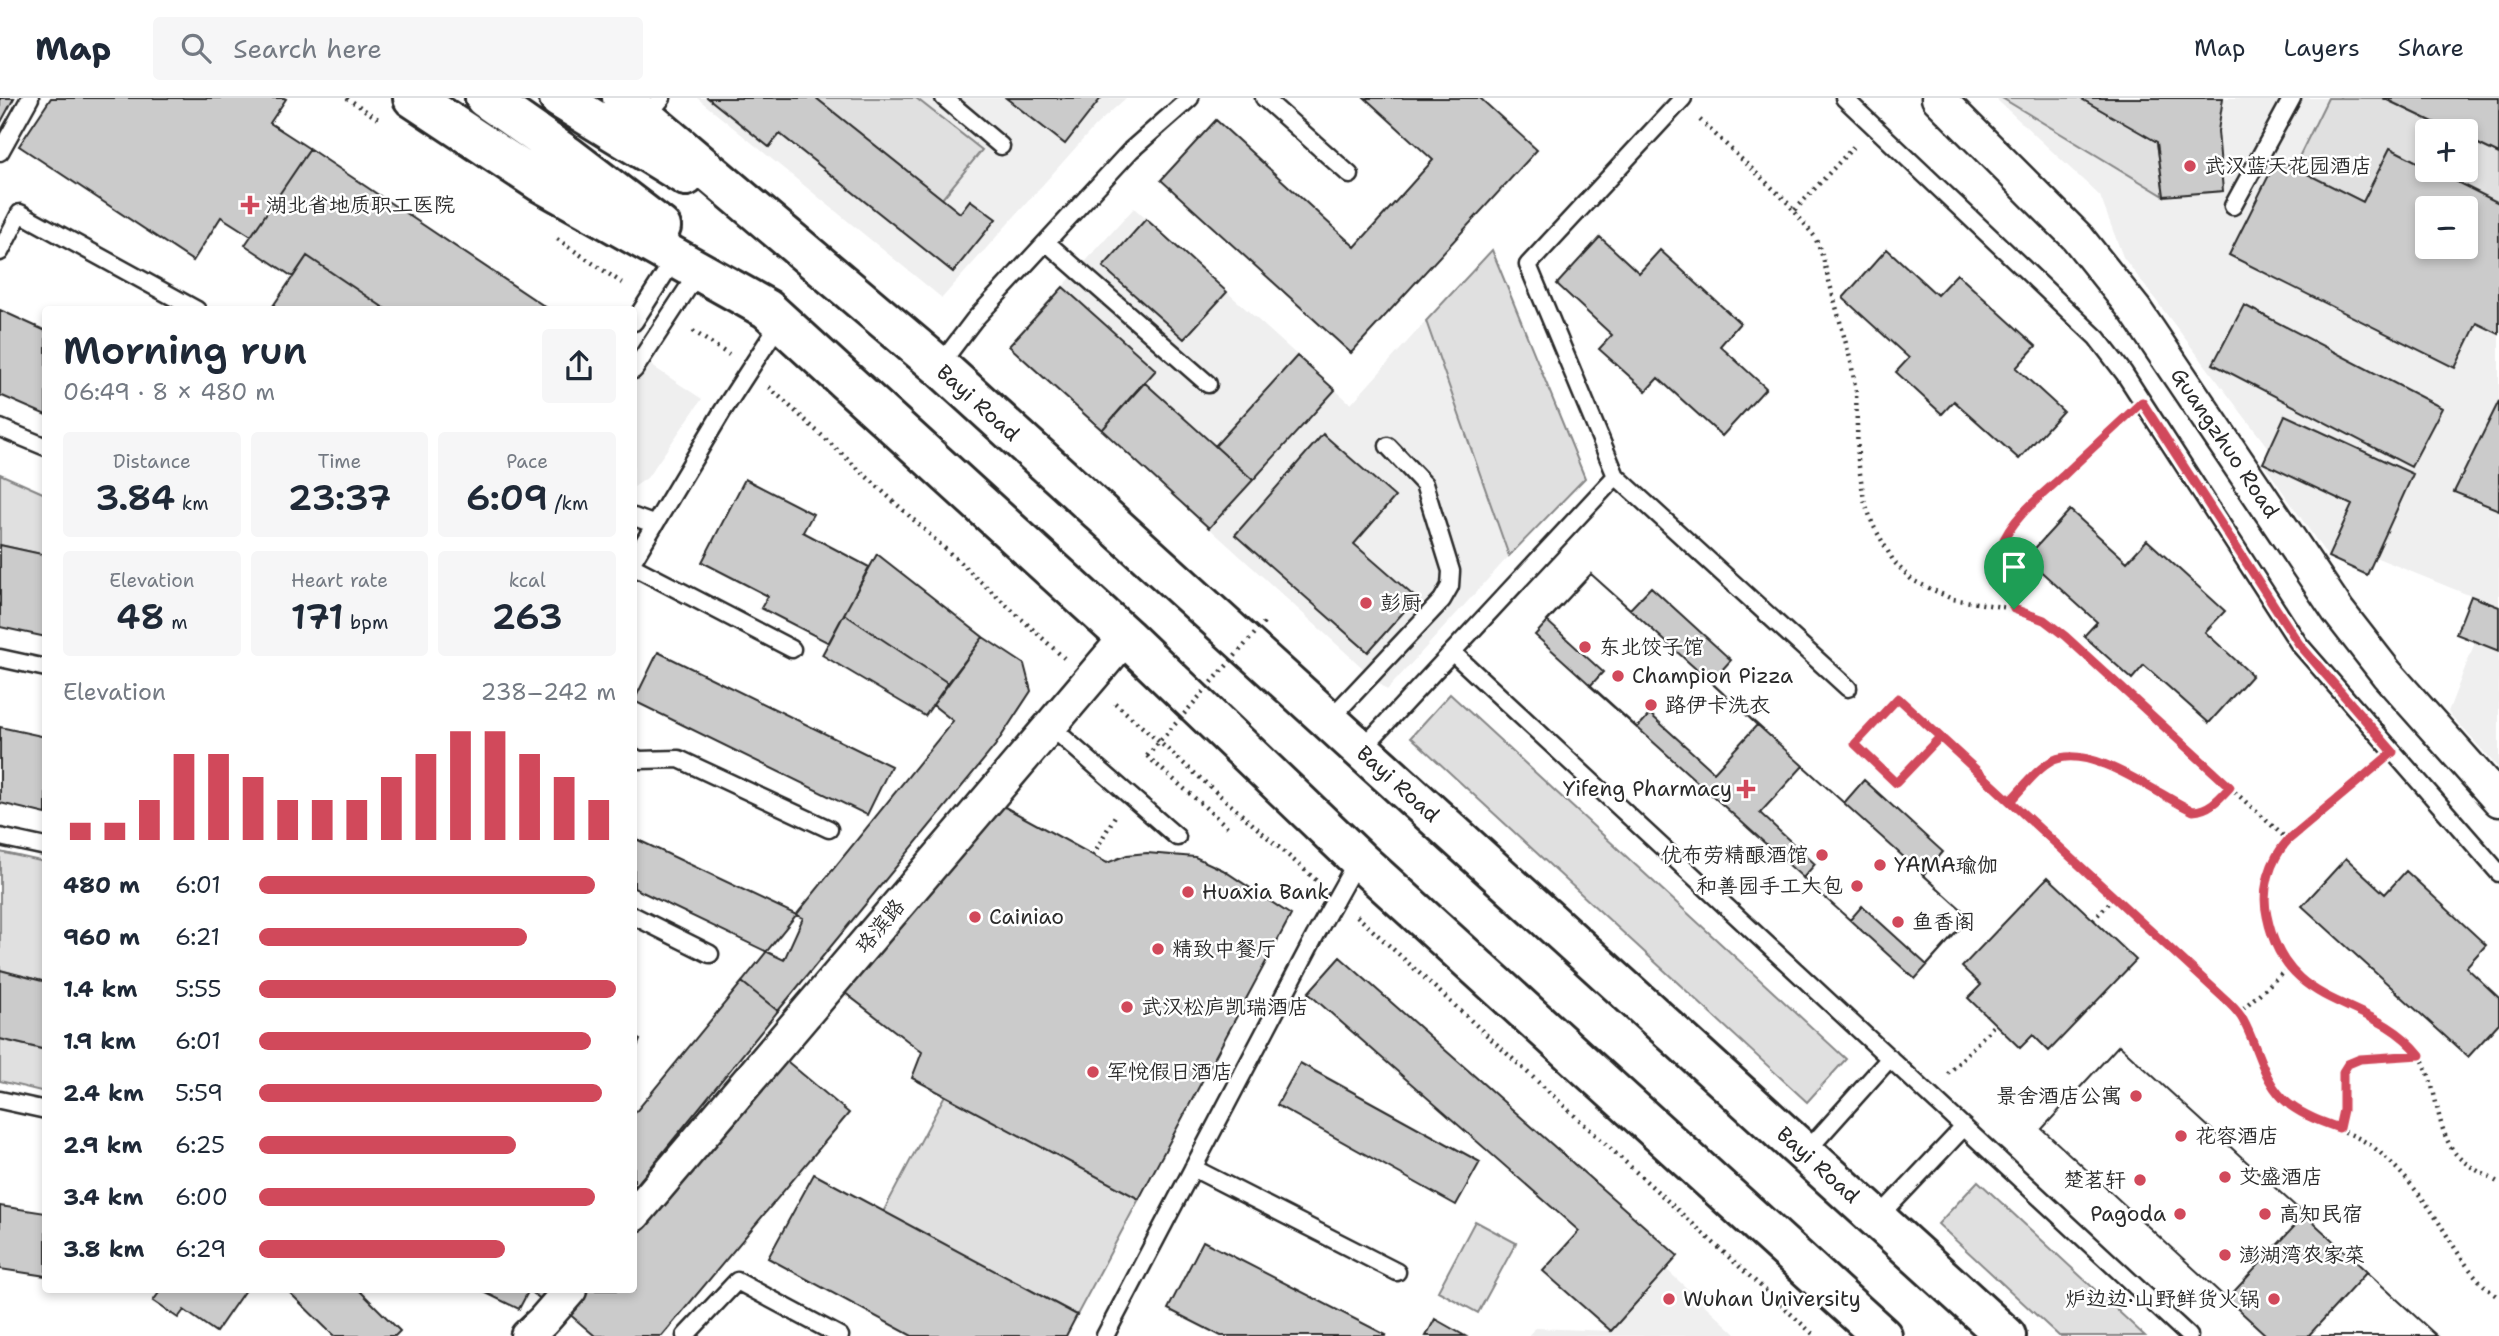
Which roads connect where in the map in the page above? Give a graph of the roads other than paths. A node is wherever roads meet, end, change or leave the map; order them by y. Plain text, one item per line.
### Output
1 (30, 98) edge
2 (412, 98) edge
3 (485, 98) edge
4 (559, 98) edge
5 (944, 98) edge
6 (1190, 98) edge
7 (1264, 98) edge
8 (1844, 98) edge
9 (1938, 98) edge
10 (2292, 98) edge
11 (1681, 100) edge
12 (643, 104) edge
13 (1001, 146) dead end
14 (0, 152) edge
15 (1350, 175) dead end
16 (2233, 206) dead end
17 (786, 237) junction
18 (1046, 242) junction
19 (0, 253) edge
20 (687, 264) junction
21 (190, 306) edge
22 (774, 315) junction
23 (637, 319) edge
24 (637, 364) edge
25 (939, 366) junction
26 (1208, 384) dead end
27 (0, 428) edge
28 (42, 445) edge
29 (1388, 446) dead end
30 (1616, 476) junction
31 (637, 518) edge
32 (653, 524) junction
33 (637, 553) edge
34 (637, 569) edge
35 (1126, 637) junction
36 (792, 649) dead end
37 (1452, 652) junction
38 (0, 658) edge
39 (42, 667) edge
40 (1848, 688) dead end
41 (1328, 721) junction
42 (1050, 726) junction
43 (1361, 750) junction
44 (637, 759) edge
45 (2499, 800) edge
46 (829, 829) dead end
47 (0, 837) edge
48 (1177, 837) dead end
49 (42, 846) edge
50 (1358, 859) junction
51 (2499, 873) edge
52 (637, 918) edge
53 (710, 954) dead end
54 (1890, 1058) junction
55 (0, 1100) edge
56 (42, 1109) edge
57 (1964, 1127) junction
58 (1804, 1154) junction
59 (1193, 1168) junction
60 (637, 1211) edge
61 (1877, 1219) junction
62 (1397, 1272) dead end
63 (567, 1293) edge
64 (527, 1336) edge
65 (685, 1336) edge
66 (840, 1336) edge
67 (1105, 1336) edge
68 (1882, 1336) edge
69 (2006, 1336) edge
70 (2189, 1336) edge

1 - 14 lane
2 - 20 main road
3 - 22 main road
4 - 17 main road, Bayi Road
5 - 13 lane
6 - 18 lane
7 - 15 lane
8 - 51 lane
9 - 45 street, Guangzhuo Road
10 - 16 lane
11 - 30 lane
12 - 17 main road, Bayi Road
17 - 25 main road, Bayi Road
18 - 25 lane
18 - 26 lane
19 - 21 lane
20 - 22 main road
20 - 23 lane
20 - 24 lane
22 - 32 lane
22 - 35 main road
25 - 41 main road, Bayi Road
27 - 28 lane
29 - 41 lane
30 - 37 lane
30 - 40 lane
31 - 32 lane
32 - 33 lane
34 - 36 lane
35 - 42 street, 珞滨路
35 - 50 main road
37 - 43 lane
37 - 54 lane
38 - 39 lane
41 - 43 main road, Bayi Road
42 - 48 lane
42 - 60 street, 珞滨路
43 - 58 main road, Bayi Road
44 - 46 lane
47 - 49 lane
50 - 59 lane
50 - 68 main road
52 - 53 lane
54 - 57 lane
54 - 58 lane
55 - 56 lane
57 - 61 lane
57 - 70 lane
58 - 61 main road, Bayi Road
59 - 62 lane
59 - 67 lane
61 - 69 main road, Bayi Road
63 - 64 street
65 - 66 lane

